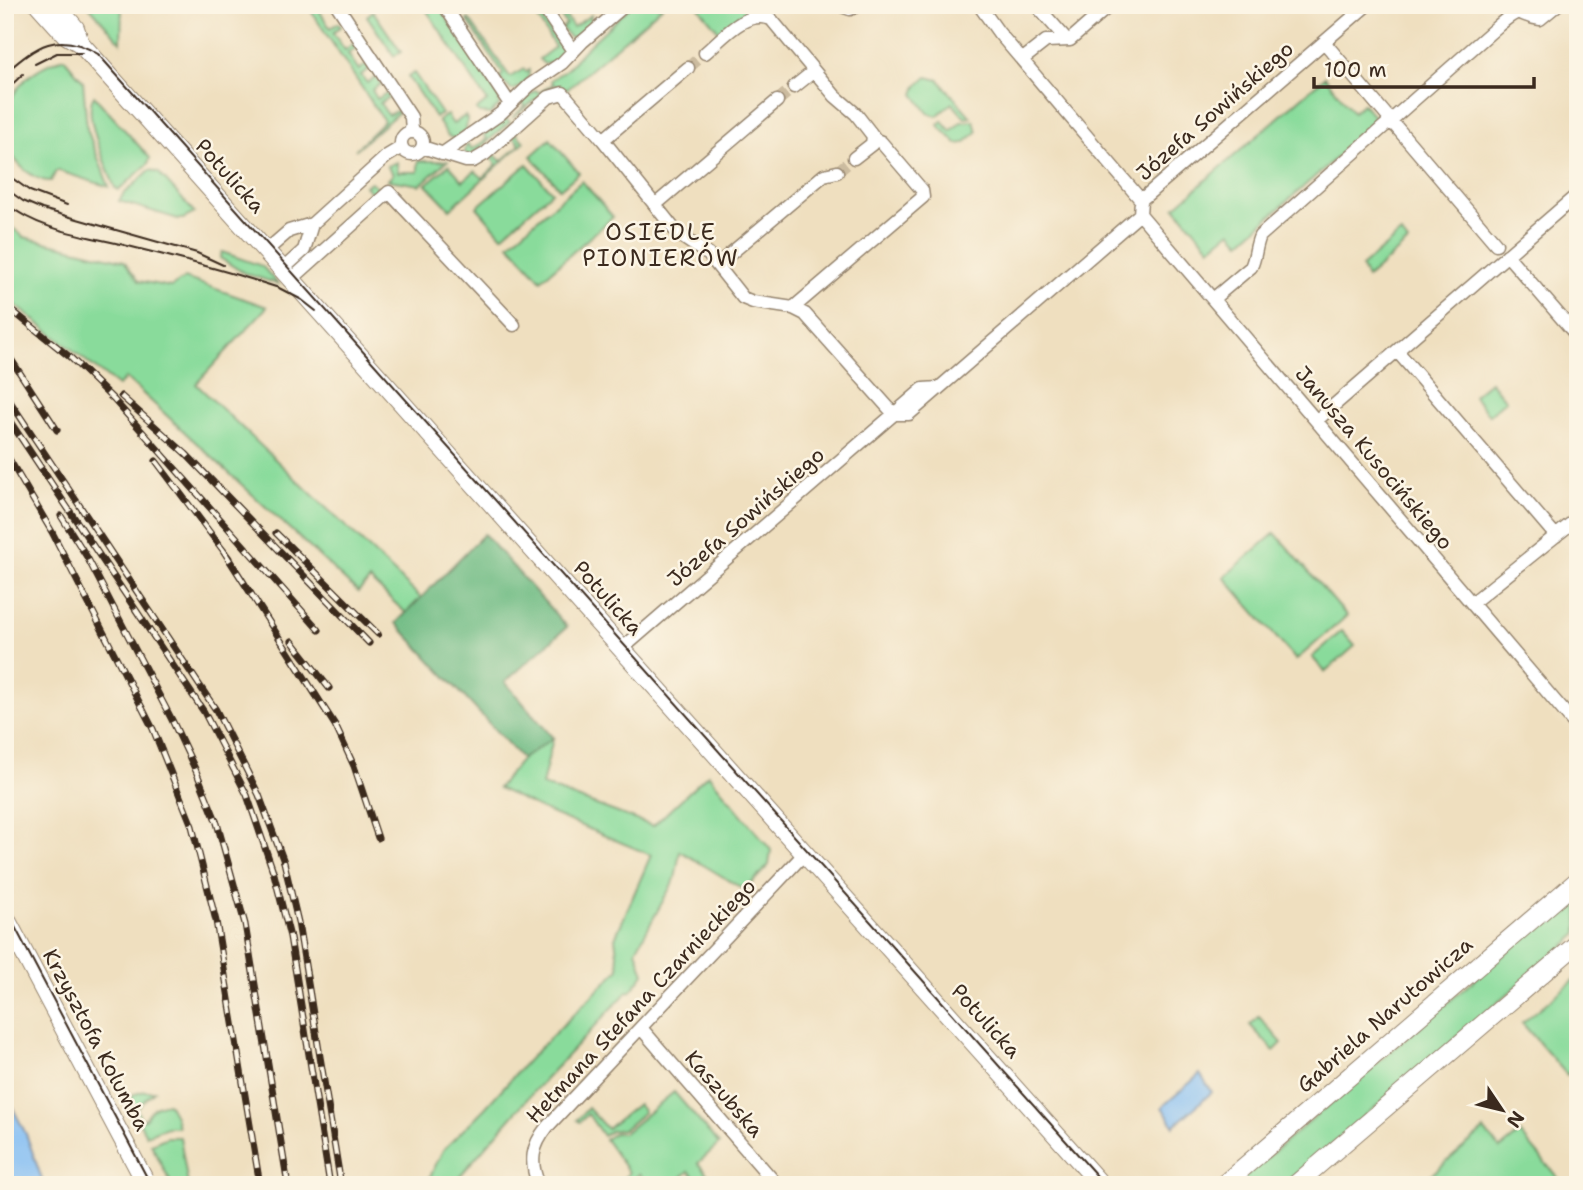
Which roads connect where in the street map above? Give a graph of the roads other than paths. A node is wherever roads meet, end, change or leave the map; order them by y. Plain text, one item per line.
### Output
1 (39, 5) edge
2 (56, 5) edge
3 (337, 5) edge
4 (444, 5) edge
5 (542, 5) edge
6 (625, 5) edge
7 (839, 5) edge
8 (860, 5) edge
9 (979, 5) edge
10 (1036, 5) edge
11 (1110, 5) edge
12 (1367, 5) edge
13 (1557, 5) edge
14 (1067, 40) junction
15 (1324, 42) junction
16 (80, 43) junction
17 (573, 51) junction
18 (705, 53) tunnel mouth
19 (1023, 60) junction
20 (688, 68) tunnel mouth
21 (814, 71) junction
22 (794, 87) tunnel mouth
23 (777, 101) tunnel mouth
24 (510, 104) junction
25 (1391, 120) junction
26 (412, 132) junction
27 (874, 139) junction
28 (603, 140) junction
29 (402, 147) junction
30 (422, 147) junction
31 (442, 154) junction
32 (854, 158) tunnel mouth
33 (836, 173) tunnel mouth
34 (1578, 194) edge
35 (1141, 200) junction
36 (655, 205) junction
37 (1140, 214) junction
38 (312, 224) junction
39 (1496, 244) dead end
40 (267, 251) junction
41 (1507, 255) junction
42 (717, 265) junction
43 (287, 274) junction
44 (1213, 299) junction
45 (793, 308) junction
46 (514, 325) dead end
47 (1578, 337) edge
48 (1397, 351) junction
49 (894, 414) junction
50 (1317, 420) junction
51 (1578, 518) edge
52 (1556, 536) junction
53 (1472, 603) junction
54 (623, 649) junction
55 (1578, 727) edge
56 (805, 853) junction
57 (1578, 880) edge
58 (5, 917) edge
59 (1578, 943) edge
60 (641, 1028) junction
61 (773, 1180) edge
62 (147, 1185) edge
63 (539, 1185) edge
64 (756, 1185) edge
65 (1101, 1185) edge
66 (1223, 1185) edge
67 (1295, 1185) edge

1 - 16 street, Potulicka
2 - 16 street, Potulicka
3 - 26 street
4 - 24 street
5 - 17 street
6 - 17 street
7 - 8 street
9 - 19 street
10 - 14 street
11 - 14 street
12 - 15 street, Józefa Sowińskiego
13 - 25 street
14 - 19 street
15 - 25 street
15 - 35 street, Józefa Sowińskiego
16 - 40 street, Potulicka
17 - 24 street
18 - 21 street
19 - 35 street
20 - 28 street
21 - 22 street
21 - 27 street
23 - 36 street
24 - 31 street
25 - 39 street
25 - 44 street
26 - 29 street
26 - 30 street
27 - 32 street
27 - 45 street
28 - 31 street
28 - 36 street
29 - 30 street
29 - 38 street
30 - 31 street
33 - 42 street
34 - 41 street
35 - 37 street, Józefa Sowińskiego
36 - 42 street
37 - 44 street, Janusza Kusocińskiego
37 - 49 street, Józefa Sowińskiego
38 - 40 street
38 - 43 street
40 - 43 street, Potulicka
41 - 47 street
41 - 48 street
42 - 45 street
43 - 46 street
43 - 54 street, Potulicka
44 - 50 street, Janusza Kusocińskiego
45 - 49 street
48 - 50 street
48 - 52 street
49 - 54 street, Józefa Sowińskiego
50 - 53 street, Janusza Kusocińskiego
51 - 52 street
52 - 53 street
53 - 55 street, Janusza Kusocińskiego
54 - 56 street, Potulicka
56 - 60 street, Hetmana Stefana Czarnieckiego
56 - 65 street, Potulicka
57 - 66 street, Gabriela Narutowicza
58 - 62 street, Krzysztofa Kolumba
59 - 67 street
60 - 61 street, Kaszubska
60 - 63 street, Hetmana Stefana Czarnieckiego
61 - 64 street

